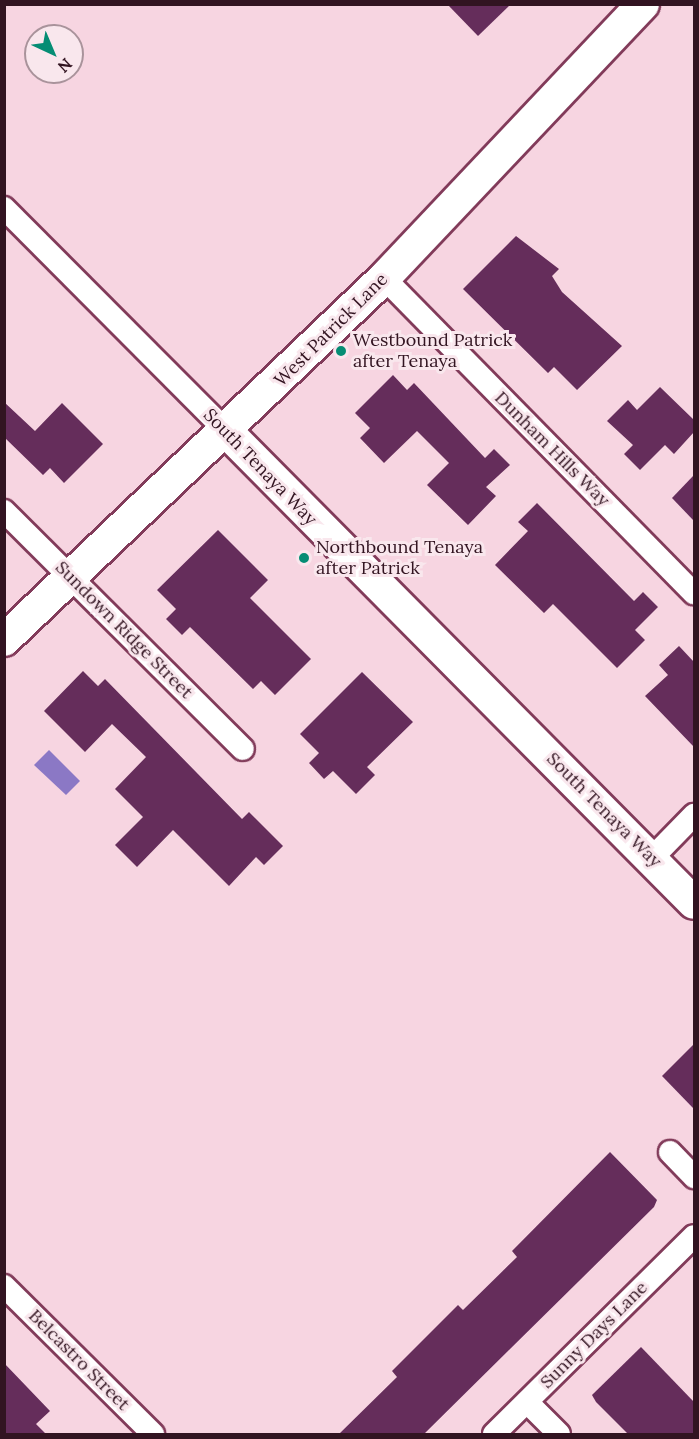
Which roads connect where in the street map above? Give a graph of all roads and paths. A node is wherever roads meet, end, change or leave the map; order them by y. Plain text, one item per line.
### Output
1 (630, 9) edge
2 (4, 208) edge
3 (384, 278) junction
4 (227, 432) junction
5 (4, 512) edge
6 (70, 576) junction
7 (694, 593) edge
8 (4, 640) edge
9 (243, 749) dead end
10 (694, 815) edge
11 (653, 856) junction
12 (694, 903) edge
13 (670, 1152) dead end
14 (694, 1177) edge
15 (694, 1236) edge
16 (4, 1286) edge
17 (526, 1402) junction
18 (153, 1434) edge
19 (494, 1434) edge
20 (559, 1434) edge

1 - 3 street, West Patrick Lane
2 - 4 street, South Tenaya Way
3 - 4 street, West Patrick Lane
3 - 7 street, Dunham Hills Way
4 - 6 street, West Patrick Lane
4 - 11 street, South Tenaya Way
5 - 6 street, Sundown Ridge Street
6 - 8 street, West Patrick Lane
6 - 9 street, Sundown Ridge Street
10 - 11 street
11 - 12 street, South Tenaya Way
13 - 14 street
15 - 17 street, Sunny Days Lane
16 - 18 street, Belcastro Street
17 - 19 street, Sunny Days Lane
17 - 20 street

